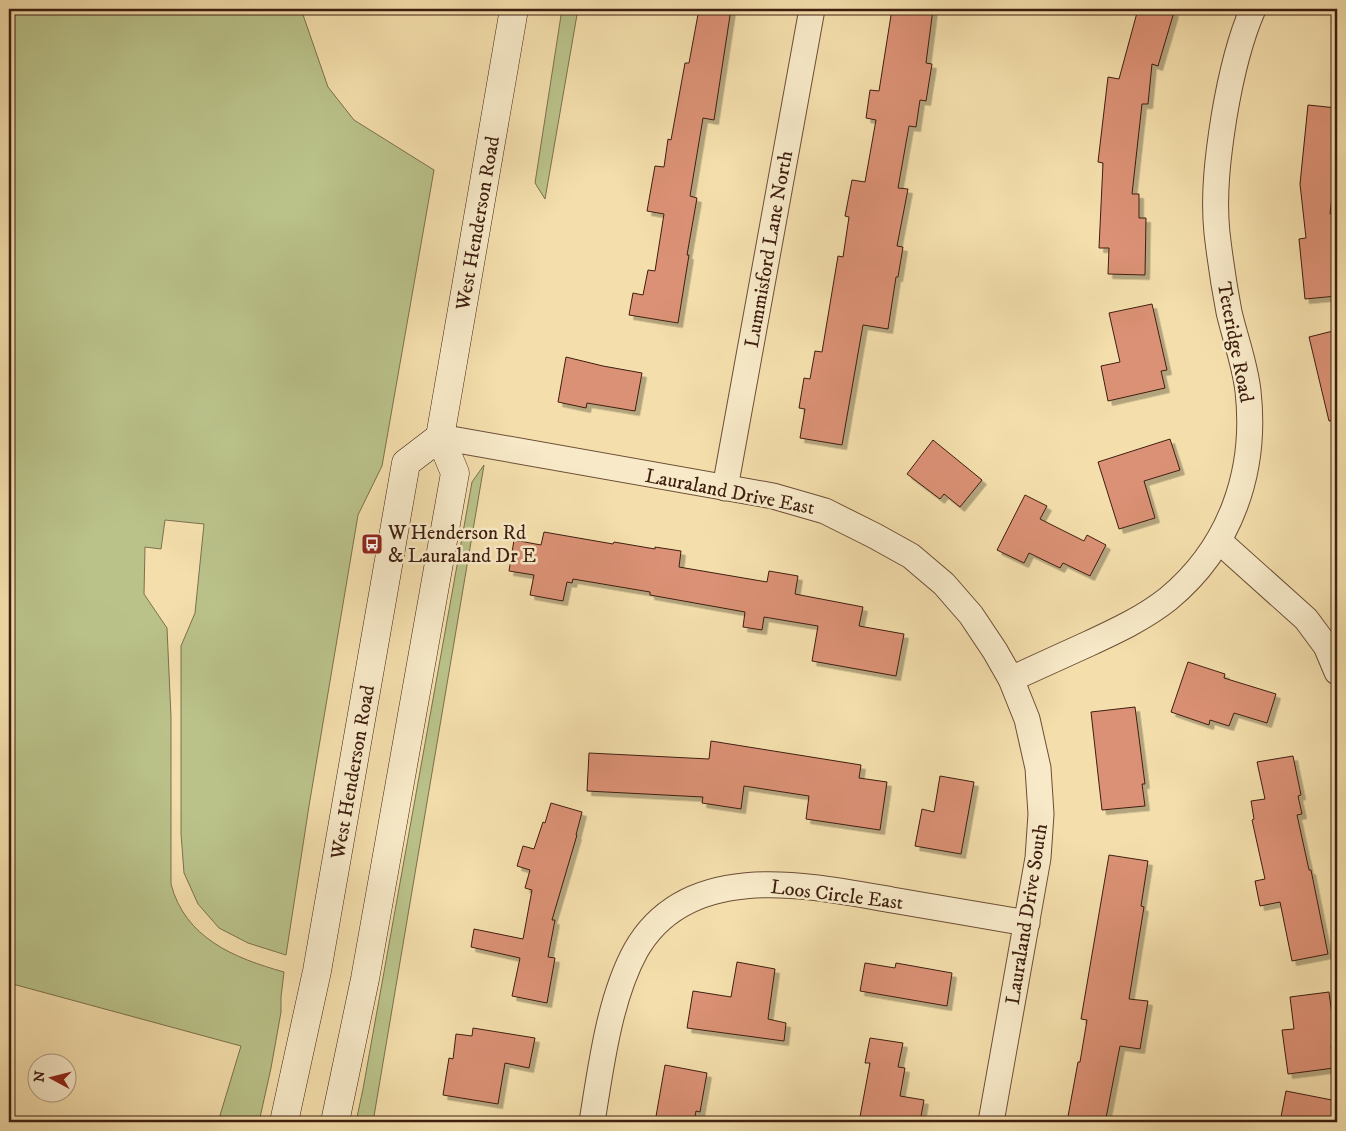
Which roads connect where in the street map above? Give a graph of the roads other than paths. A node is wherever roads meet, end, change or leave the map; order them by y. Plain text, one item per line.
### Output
1 (514, 9) edge
2 (812, 9) edge
3 (1253, 9) edge
4 (440, 437) junction
5 (725, 488) junction
6 (1219, 541) junction
7 (1337, 672) edge
8 (1011, 679) junction
9 (1027, 923) junction
10 (284, 1122) edge
11 (334, 1122) edge
12 (592, 1122) edge
13 (992, 1122) edge

1 - 4 main road, West Henderson Road
2 - 5 street, Lummisford Lane North
3 - 6 street, Teteridge Road
4 - 5 street, Lauraland Drive East
4 - 10 main road, West Henderson Road
4 - 11 main road
5 - 8 street, Lauraland Drive East
6 - 7 street
6 - 8 street, Teteridge Road
8 - 9 street, Lauraland Drive South
9 - 12 street, Loos Circle East
9 - 13 street, Lauraland Drive South

